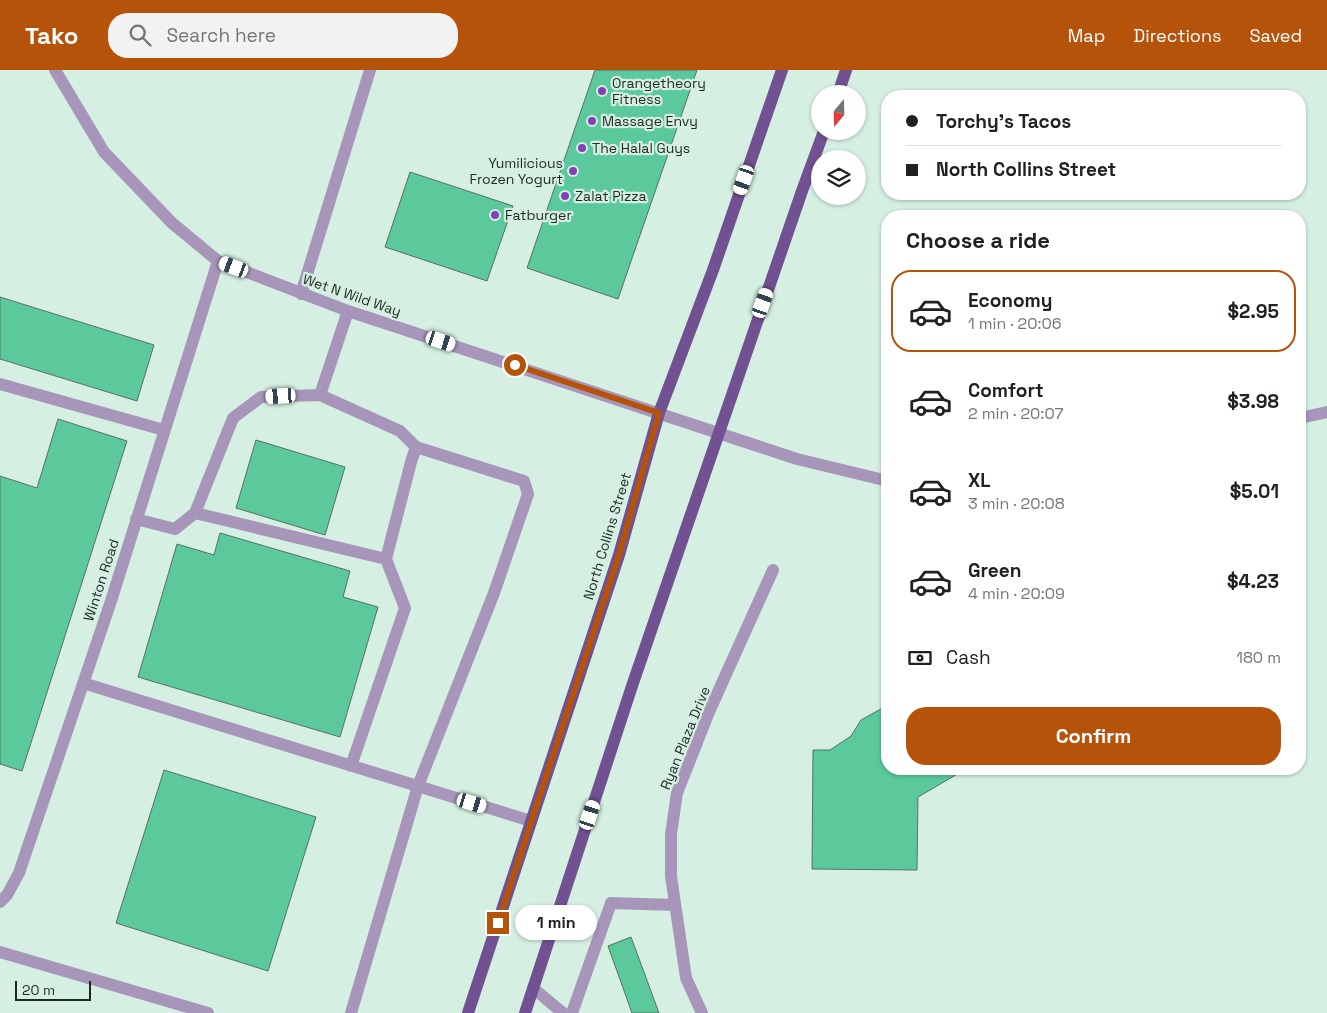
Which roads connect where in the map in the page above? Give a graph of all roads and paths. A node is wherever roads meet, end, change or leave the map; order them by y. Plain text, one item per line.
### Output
1 (55, 70) edge
2 (370, 70) edge
3 (782, 70) edge
4 (846, 70) edge
5 (841, 85) edge
6 (821, 140) edge
7 (218, 261) junction
8 (301, 294) junction
9 (348, 311) junction
10 (0, 384) edge
11 (320, 394) junction
12 (1327, 412) edge
13 (659, 413) junction
14 (1306, 417) edge
15 (164, 430) junction
16 (719, 433) junction
17 (416, 447) junction
18 (881, 479) edge
19 (194, 513) junction
20 (136, 519) junction
21 (386, 559) junction
22 (773, 570) dead end
23 (83, 683) junction
24 (351, 766) junction
25 (418, 786) junction
26 (531, 821) junction
27 (0, 902) edge
28 (675, 905) junction
29 (0, 952) edge
30 (533, 988) junction
31 (208, 1013) edge
32 (350, 1013) edge
33 (468, 1013) edge
34 (525, 1013) edge
35 (563, 1013) edge
36 (572, 1013) edge
37 (702, 1013) edge

1 - 7 street, Wet N Wild Way
2 - 8 street
3 - 13 main road, North Collins Street
4 - 5 main road
6 - 16 main road
7 - 8 street, Wet N Wild Way
7 - 15 street, Winton Road
8 - 9 street, Wet N Wild Way
9 - 11 street
9 - 13 street, Wet N Wild Way
10 - 15 street
11 - 17 street
11 - 19 street
12 - 14 street
13 - 16 street, Wet N Wild Way
13 - 26 main road, North Collins Street
15 - 20 street, Winton Road
16 - 18 street
16 - 30 main road
17 - 21 street
17 - 25 street
19 - 20 street
19 - 21 street
20 - 23 street, Winton Road
21 - 24 street
22 - 28 street, Ryan Plaza Drive
23 - 24 street
23 - 27 street, Winton Road
24 - 25 street
25 - 26 street
25 - 32 street
26 - 33 main road, North Collins Street
28 - 36 street
28 - 37 street, Ryan Plaza Drive
29 - 31 street
30 - 34 main road
30 - 35 street

